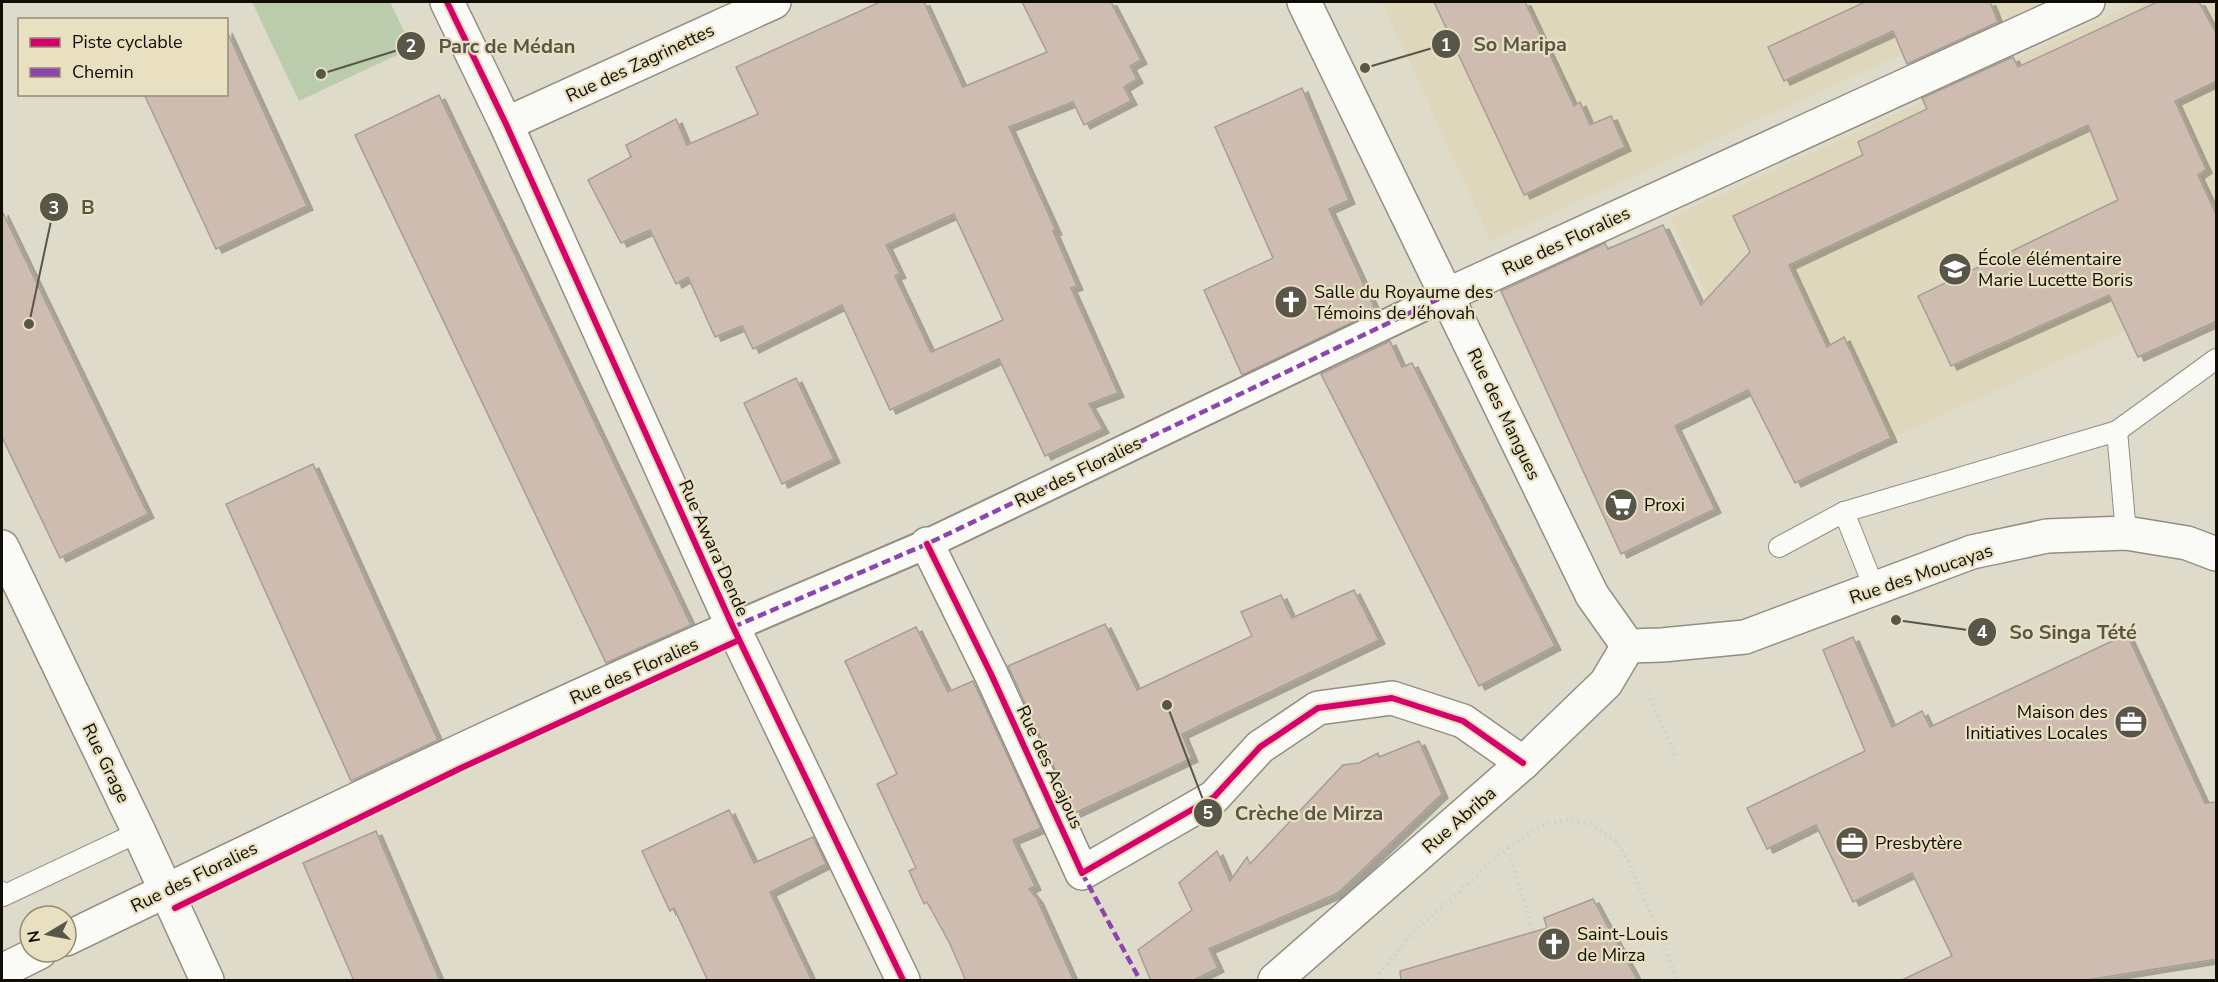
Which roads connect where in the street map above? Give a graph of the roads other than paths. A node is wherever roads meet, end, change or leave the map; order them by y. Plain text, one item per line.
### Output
1 (447, 2) edge
2 (774, 2) edge
3 (1304, 2) edge
4 (2088, 2) edge
5 (506, 124) junction
6 (1447, 295) junction
7 (2217, 359) edge
8 (2117, 431) junction
9 (1844, 512) junction
10 (2126, 533) junction
11 (927, 544) junction
12 (2, 547) edge
13 (1779, 547) dead end
14 (2217, 554) edge
15 (1875, 590) junction
16 (733, 627) junction
17 (1628, 646) junction
18 (1523, 763) junction
19 (139, 832) junction
20 (166, 890) junction
21 (2, 892) edge
22 (78, 933) edge
23 (18, 962) edge
24 (2, 970) edge
25 (207, 981) edge
26 (903, 981) edge
27 (1275, 981) edge

1 - 5 street, Rue Awara Dende
2 - 5 street, Rue des Zagrinettes
3 - 6 street, Rue des Mangues
4 - 6 street, Rue des Floralies
5 - 16 street, Rue Awara Dende
6 - 11 street, Rue des Floralies
6 - 17 street, Rue des Mangues
7 - 8 lane
8 - 9 lane
8 - 10 lane
9 - 13 lane
9 - 15 lane
10 - 14 street, Rue des Moucayas
10 - 15 street, Rue des Moucayas
11 - 16 street, Rue des Floralies
11 - 18 street, Rue des Acajous
12 - 19 street, Rue Grage
15 - 17 street, Rue des Moucayas
16 - 20 street, Rue des Floralies
16 - 26 street, Rue Awara Dende
17 - 18 street, Rue Abriba
18 - 27 street, Rue Abriba
19 - 20 street, Rue Grage
19 - 21 lane
20 - 22 street, Rue des Floralies
20 - 25 street, Rue Grage
23 - 24 street

